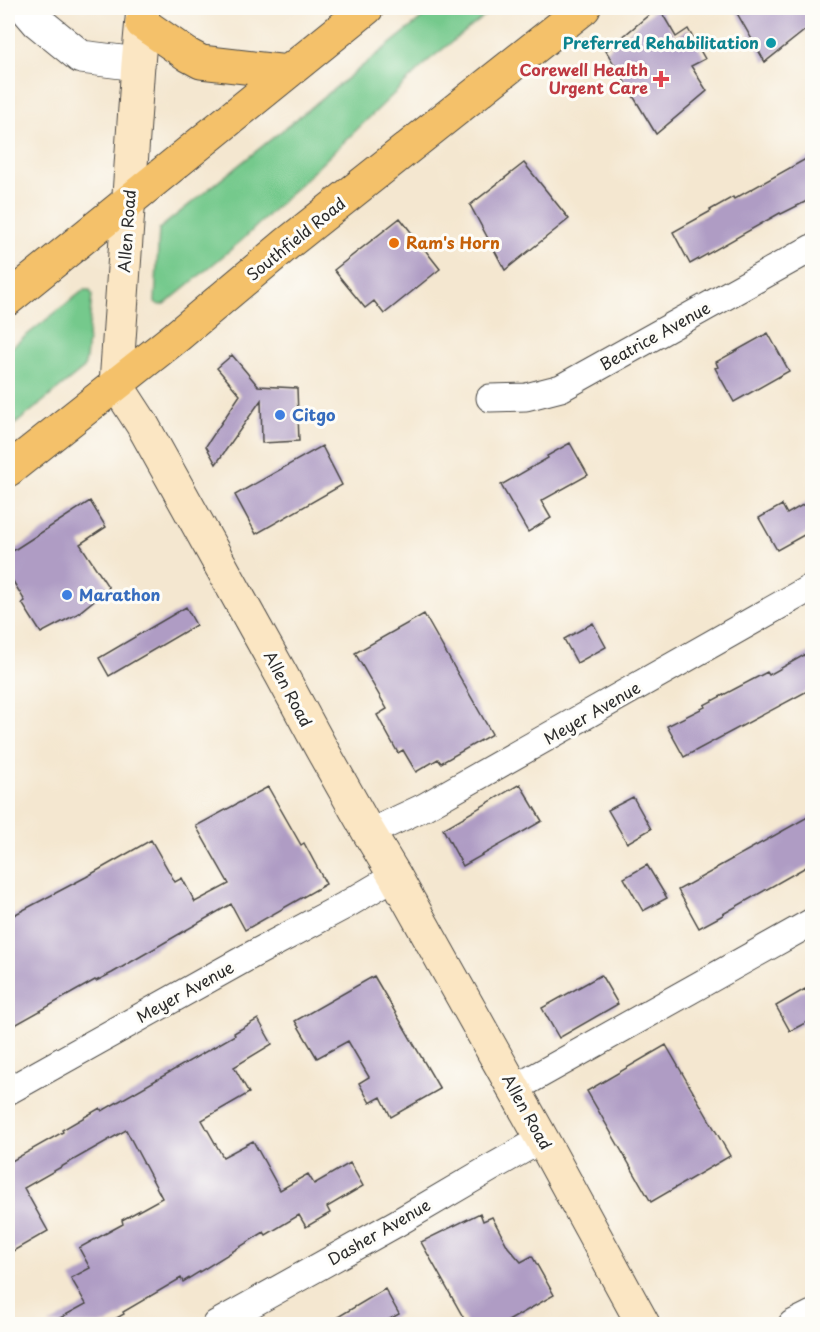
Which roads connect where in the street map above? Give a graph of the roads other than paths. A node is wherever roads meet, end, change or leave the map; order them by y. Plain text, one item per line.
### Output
1 (26, 8) edge
2 (367, 8) edge
3 (584, 8) edge
4 (143, 15) edge
5 (138, 64) junction
6 (288, 72) junction
7 (129, 201) junction
8 (813, 248) edge
9 (8, 299) edge
10 (116, 384) junction
11 (490, 398) dead end
12 (8, 470) edge
13 (813, 587) edge
14 (369, 833) junction
15 (395, 876) junction
16 (813, 922) edge
17 (514, 1089) junction
18 (8, 1091) edge
19 (542, 1139) junction
20 (813, 1314) edge
21 (216, 1324) edge
22 (643, 1324) edge
23 (792, 1324) edge

1 - 5 street
2 - 6 highway
3 - 10 highway, Southfield Road
4 - 5 main road, Allen Road
4 - 6 highway
5 - 7 main road, Allen Road
6 - 7 highway
7 - 9 highway
7 - 10 main road, Allen Road
8 - 11 street, Beatrice Avenue
10 - 12 highway, Southfield Road
10 - 14 main road, Allen Road
13 - 14 street, Meyer Avenue
14 - 15 main road, Allen Road
15 - 17 main road, Allen Road
15 - 18 street, Meyer Avenue
16 - 17 street
17 - 19 main road, Allen Road
19 - 21 street, Dasher Avenue
19 - 22 main road, Allen Road
20 - 23 street

